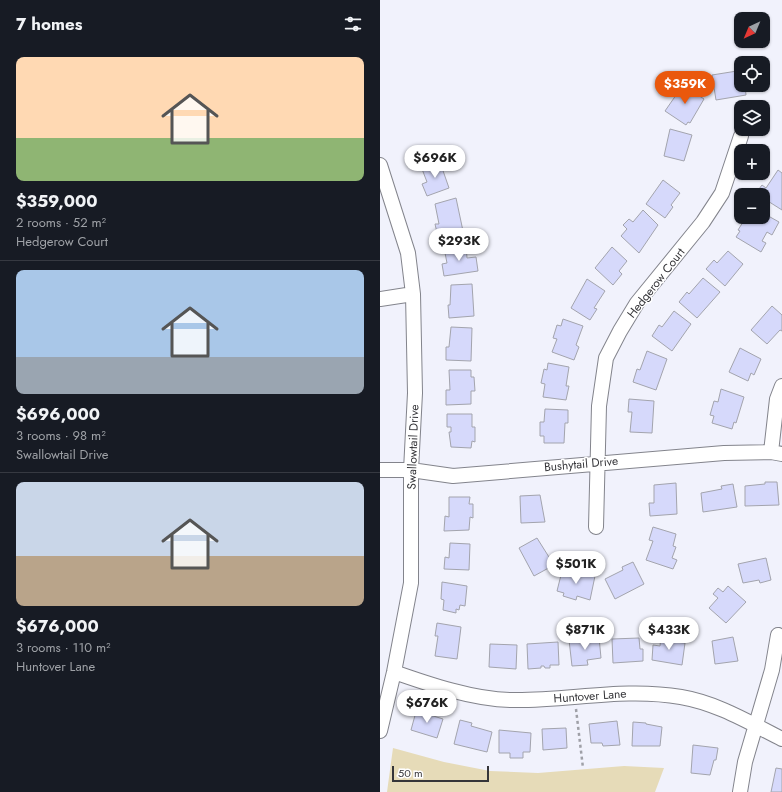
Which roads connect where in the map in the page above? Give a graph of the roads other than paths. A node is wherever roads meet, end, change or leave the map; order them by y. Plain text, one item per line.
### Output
1 (741, 136) dead end
2 (380, 165) edge
3 (412, 294) junction
4 (380, 299) edge
5 (782, 386) edge
6 (777, 453) edge
7 (597, 462) junction
8 (380, 470) edge
9 (411, 470) junction
10 (596, 527) dead end
11 (778, 635) dead end
12 (394, 672) junction
13 (755, 726) junction
14 (380, 731) edge
15 (782, 738) edge
16 (740, 792) edge

1 - 7 street, Hedgerow Court
2 - 3 street, Swallowtail Drive
3 - 4 street
3 - 9 street, Swallowtail Drive
5 - 6 street
6 - 7 street, Bushytail Drive
7 - 9 street, Bushytail Drive
7 - 10 street, Hedgerow Court
8 - 9 street, Bushytail Drive
9 - 12 street, Swallowtail Drive
11 - 13 street
12 - 13 street, Huntover Lane
12 - 14 street, Swallowtail Drive
13 - 15 street, Huntover Lane
13 - 16 street

